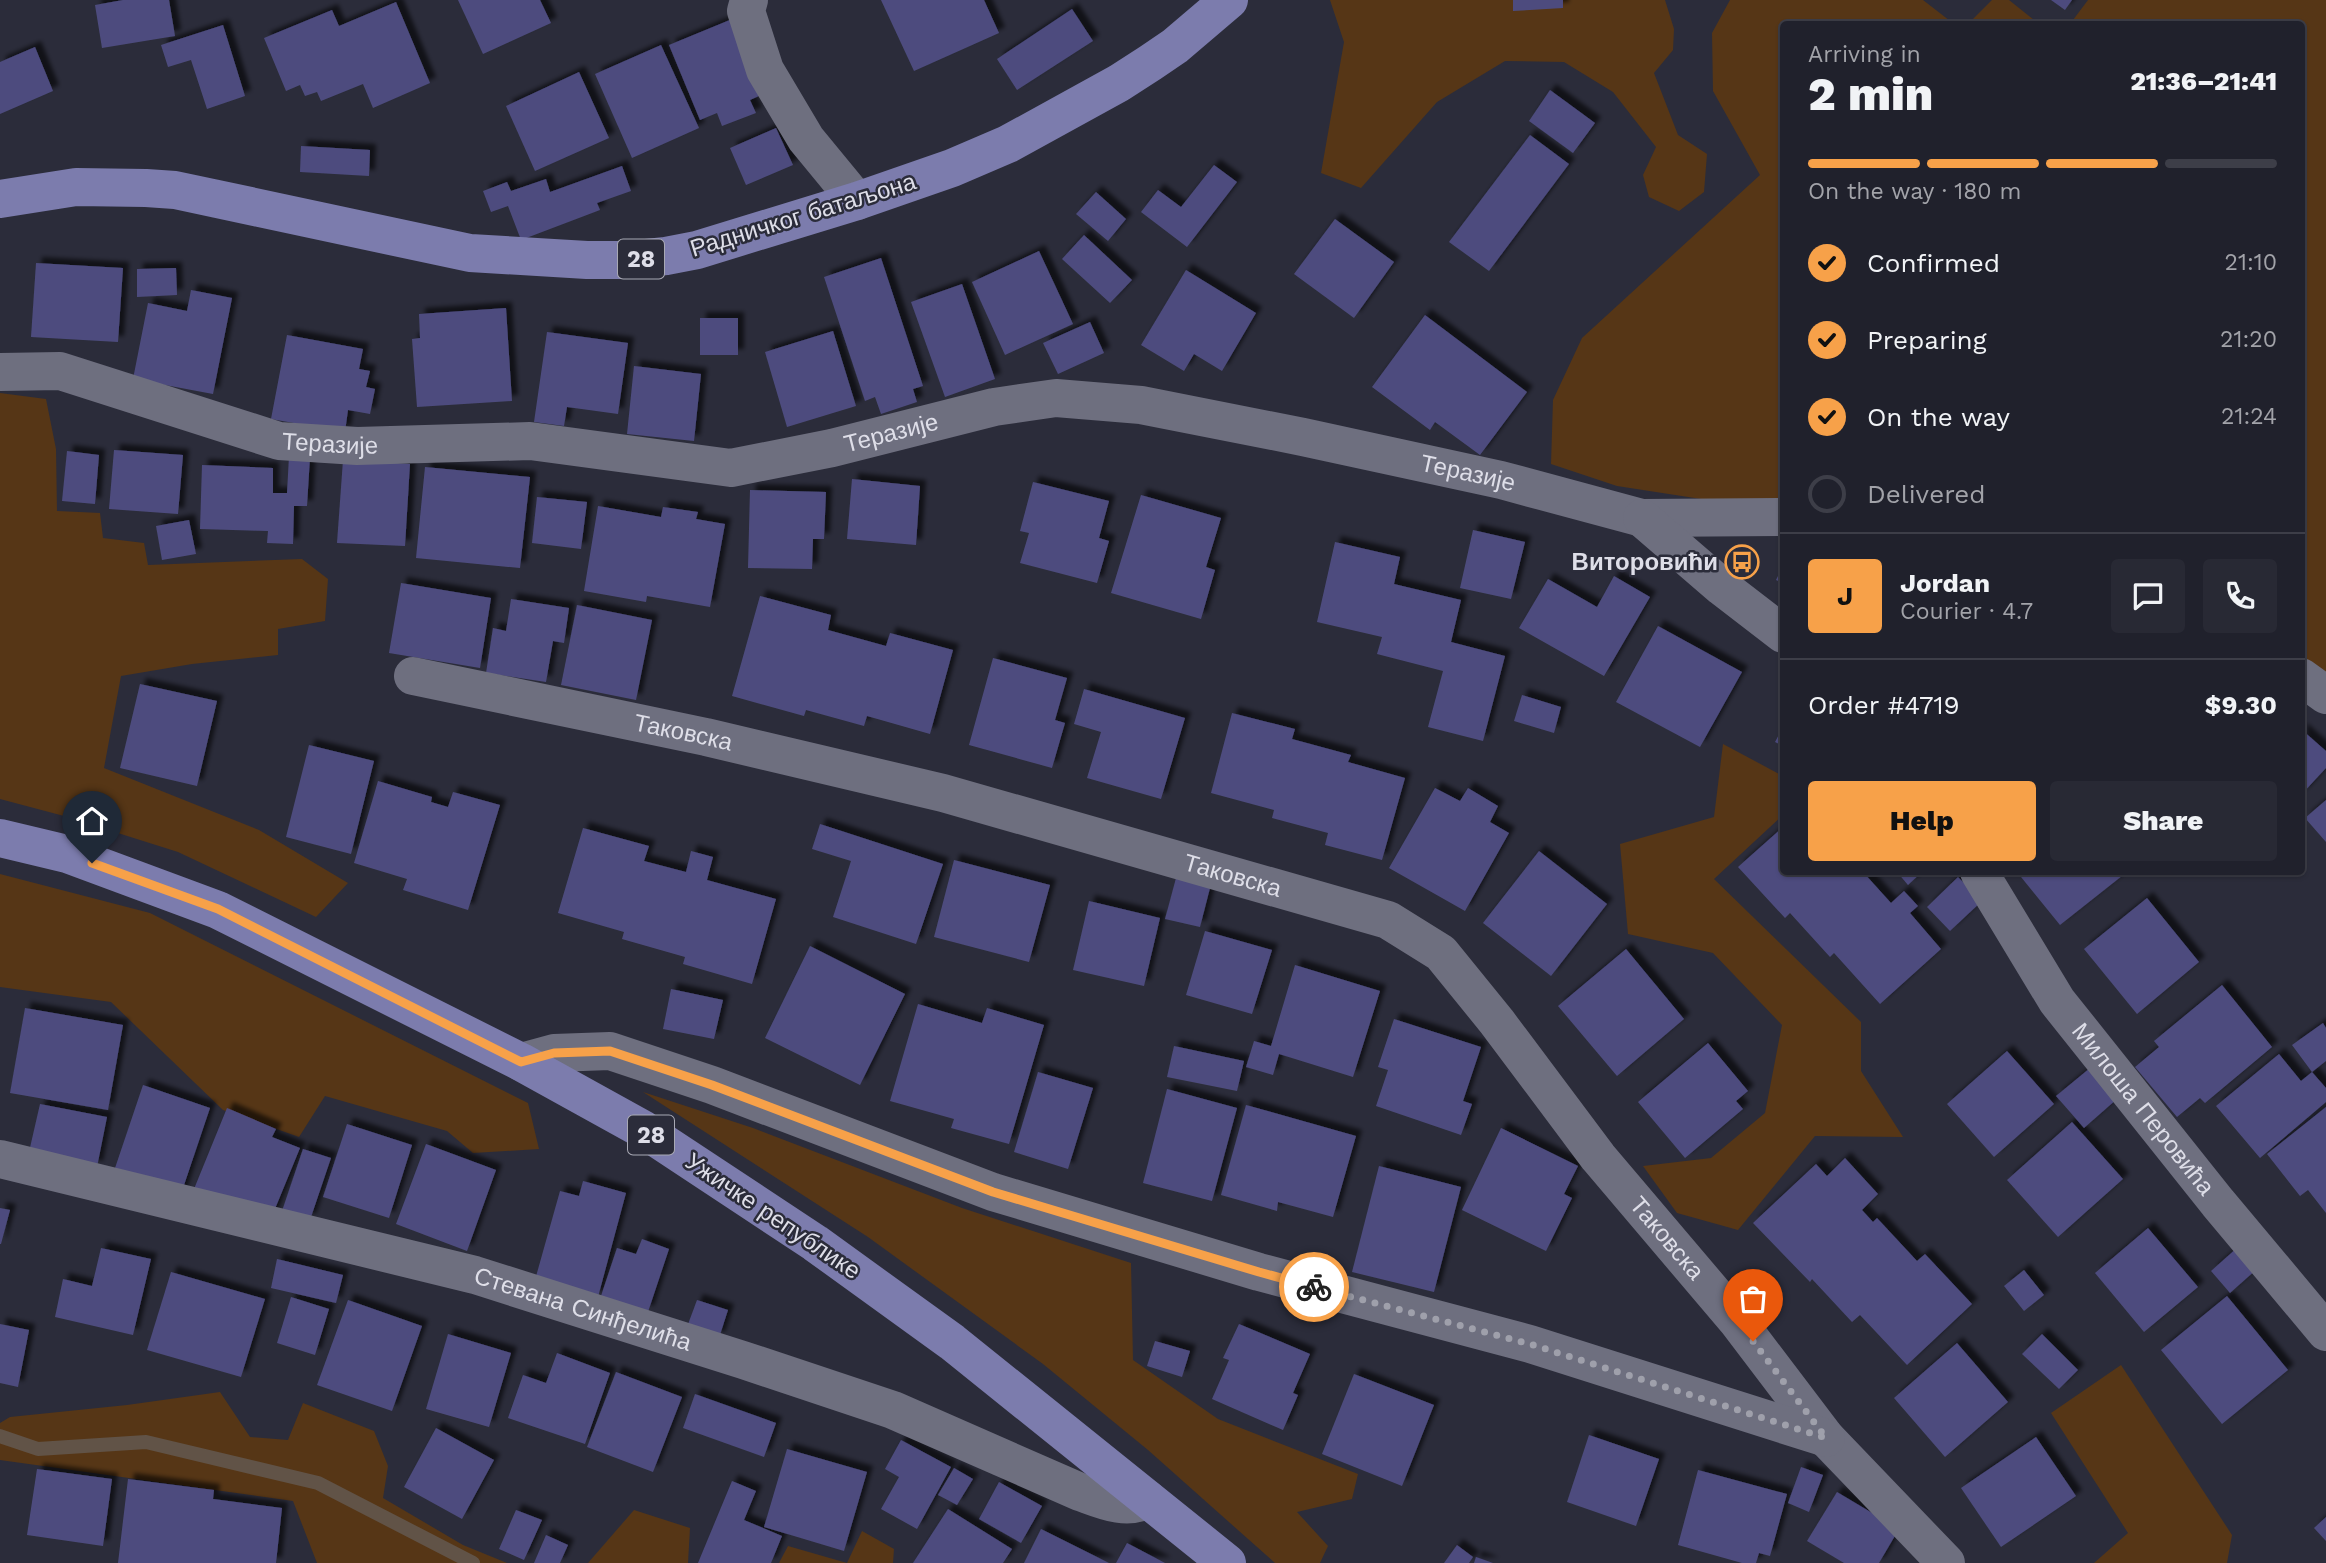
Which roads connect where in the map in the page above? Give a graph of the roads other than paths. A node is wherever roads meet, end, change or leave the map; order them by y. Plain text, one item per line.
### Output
1 (749, 0) edge
2 (1220, 5) edge
3 (0, 199) edge
4 (857, 201) junction
5 (0, 372) edge
6 (1780, 517) edge
7 (1642, 518) junction
8 (1780, 632) edge
9 (413, 676) dead end
10 (2305, 680) edge
11 (2326, 695) edge
12 (0, 838) edge
13 (1981, 875) edge
14 (521, 1062) junction
15 (0, 1159) edge
16 (2326, 1332) edge
17 (1826, 1438) junction
18 (1147, 1499) junction
19 (1227, 1563) edge
20 (1946, 1563) edge

1 - 4 street, Радничког батаљона
2 - 4 main road, Радничког батаљона / 28
3 - 4 main road, Радничког батаљона / 28
5 - 7 street, Теразије
6 - 7 street, Теразије
7 - 8 street
9 - 17 street, Таковска
10 - 11 street
12 - 14 main road, Ужичке републике / 28
13 - 16 street, Милоша Перовића
14 - 17 street, Таковска
14 - 18 main road, Ужичке републике / 28
15 - 18 street, Стевана Синђелића
17 - 20 street, Таковска
18 - 19 main road, Ужичке републике / 28

